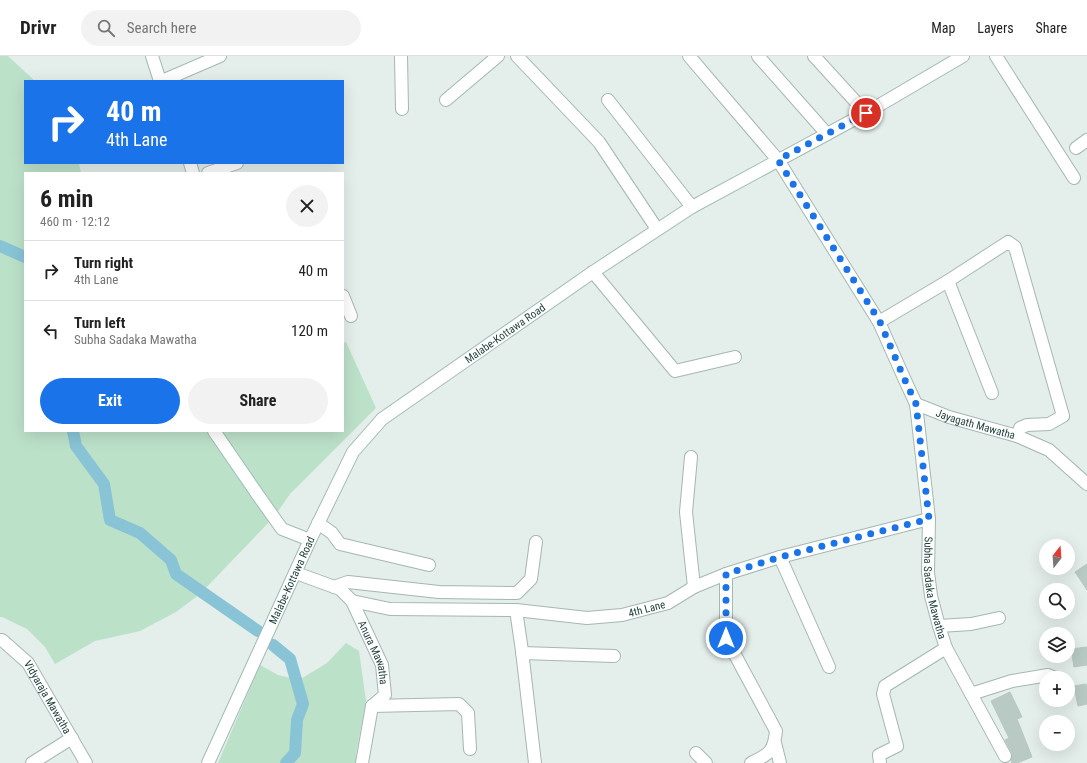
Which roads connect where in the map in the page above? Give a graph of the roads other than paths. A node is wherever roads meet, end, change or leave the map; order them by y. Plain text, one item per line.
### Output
1 (152, 56) edge
2 (220, 56) edge
3 (401, 56) edge
4 (498, 56) edge
5 (517, 56) edge
6 (689, 56) edge
7 (758, 56) edge
8 (814, 56) edge
9 (964, 56) edge
10 (996, 56) edge
11 (161, 80) edge
12 (163, 80) edge
13 (446, 100) dead end
14 (608, 100) dead end
15 (402, 109) dead end
16 (866, 113) junction
17 (827, 134) junction
18 (1087, 140) edge
19 (1076, 148) dead end
20 (778, 160) junction
21 (234, 164) edge
22 (211, 172) edge
23 (1074, 178) dead end
24 (692, 207) junction
25 (657, 229) junction
26 (593, 272) junction
27 (948, 281) junction
28 (344, 298) edge
29 (351, 316) dead end
30 (880, 322) junction
31 (735, 357) dead end
32 (992, 393) dead end
33 (916, 404) junction
34 (215, 432) edge
35 (1017, 436) junction
36 (691, 457) dead end
37 (1087, 484) edge
38 (929, 519) junction
39 (318, 523) junction
40 (310, 540) junction
41 (536, 542) dead end
42 (780, 557) junction
43 (429, 565) dead end
44 (296, 573) junction
45 (726, 574) junction
46 (334, 587) junction
47 (694, 587) junction
48 (352, 602) junction
49 (516, 610) junction
50 (999, 618) dead end
51 (939, 626) junction
52 (0, 640) edge
53 (946, 648) junction
54 (522, 653) junction
55 (614, 656) dead end
56 (829, 667) dead end
57 (1039, 676) edge
58 (971, 694) junction
59 (372, 706) junction
60 (72, 738) junction
61 (775, 743) junction
62 (470, 749) dead end
63 (696, 753) dead end
64 (1005, 756) dead end
65 (32, 763) edge
66 (86, 763) edge
67 (208, 763) edge
68 (362, 763) edge
69 (535, 763) edge
70 (706, 763) edge
71 (751, 763) edge
72 (780, 763) edge
73 (880, 763) edge

1 - 11 street
2 - 12 street
3 - 15 street
4 - 13 street
5 - 25 street
6 - 20 street
7 - 17 street
8 - 16 street
9 - 16 street, Malabe-Kottawa Road
10 - 23 street
14 - 24 street
16 - 17 street, Malabe-Kottawa Road
17 - 20 street, Malabe-Kottawa Road
18 - 19 street
20 - 24 street, Malabe-Kottawa Road
20 - 30 street
21 - 22 street
24 - 25 street, Malabe-Kottawa Road
25 - 26 street, Malabe-Kottawa Road
26 - 31 street
26 - 39 street, Malabe-Kottawa Road
27 - 30 street
27 - 32 street
27 - 35 street
28 - 29 street
30 - 33 street
33 - 35 street, Jayagath Mawatha
33 - 38 street, Subha Sadaka Mawatha
34 - 40 street
35 - 37 street, Jayagath Mawatha
36 - 47 street
38 - 42 street, 4th Lane
38 - 51 street, Subha Sadaka Mawatha
39 - 40 street, Malabe-Kottawa Road
39 - 43 street
40 - 44 street, Malabe-Kottawa Road
41 - 46 street
42 - 45 street, 4th Lane
42 - 56 street
44 - 46 street, Anura Mawatha
44 - 67 street, Malabe-Kottawa Road
45 - 47 street, 4th Lane
45 - 61 street
46 - 48 street, Anura Mawatha
47 - 49 street, 4th Lane
48 - 49 street, 4th Lane
48 - 59 street, Anura Mawatha
49 - 54 street
50 - 51 street
51 - 53 street, Subha Sadaka Mawatha
52 - 60 street, Vidyaraja Mawatha
53 - 58 street, Subha Sadaka Mawatha
53 - 73 street
54 - 55 street
54 - 69 street
57 - 58 street
58 - 64 street, Subha Sadaka Mawatha
59 - 62 street
59 - 68 street
60 - 65 street
60 - 66 street, Vidyaraja Mawatha
61 - 71 street
61 - 72 street
63 - 70 street

